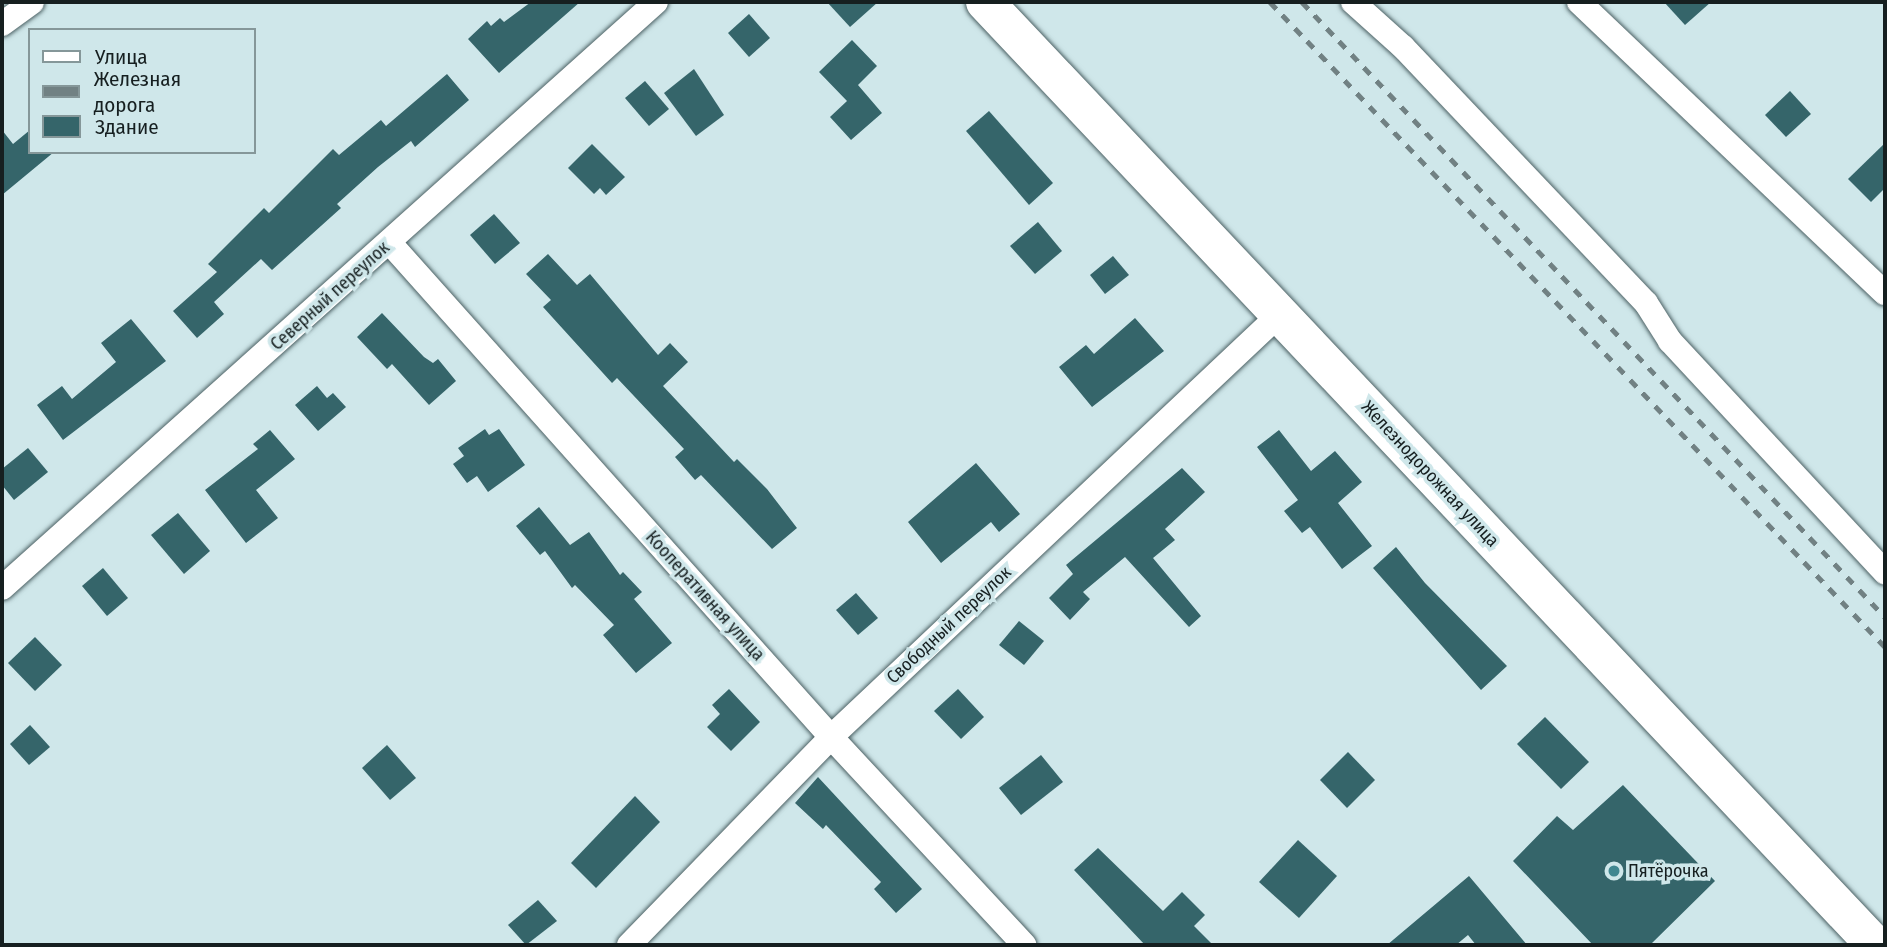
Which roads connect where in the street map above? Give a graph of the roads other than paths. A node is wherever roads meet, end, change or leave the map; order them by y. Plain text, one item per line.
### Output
1 (32, 2) edge
2 (656, 2) edge
3 (985, 2) edge
4 (1353, 2) edge
5 (1590, 6) edge
6 (2, 24) edge
7 (389, 242) junction
8 (1885, 293) edge
9 (1279, 315) junction
10 (1885, 572) edge
11 (2, 588) edge
12 (831, 737) junction
13 (629, 945) edge
14 (1024, 945) edge
15 (1875, 945) edge

1 - 6 street
2 - 7 street, Северный переулок
3 - 9 main road, Железнодорожная улица
4 - 10 street
5 - 8 street
7 - 11 street, Северный переулок
7 - 12 street, Кооперативная улица
9 - 12 street, Свободный переулок
9 - 15 main road, Железнодорожная улица
12 - 13 street, Свободный переулок
12 - 14 street, Кооперативная улица

